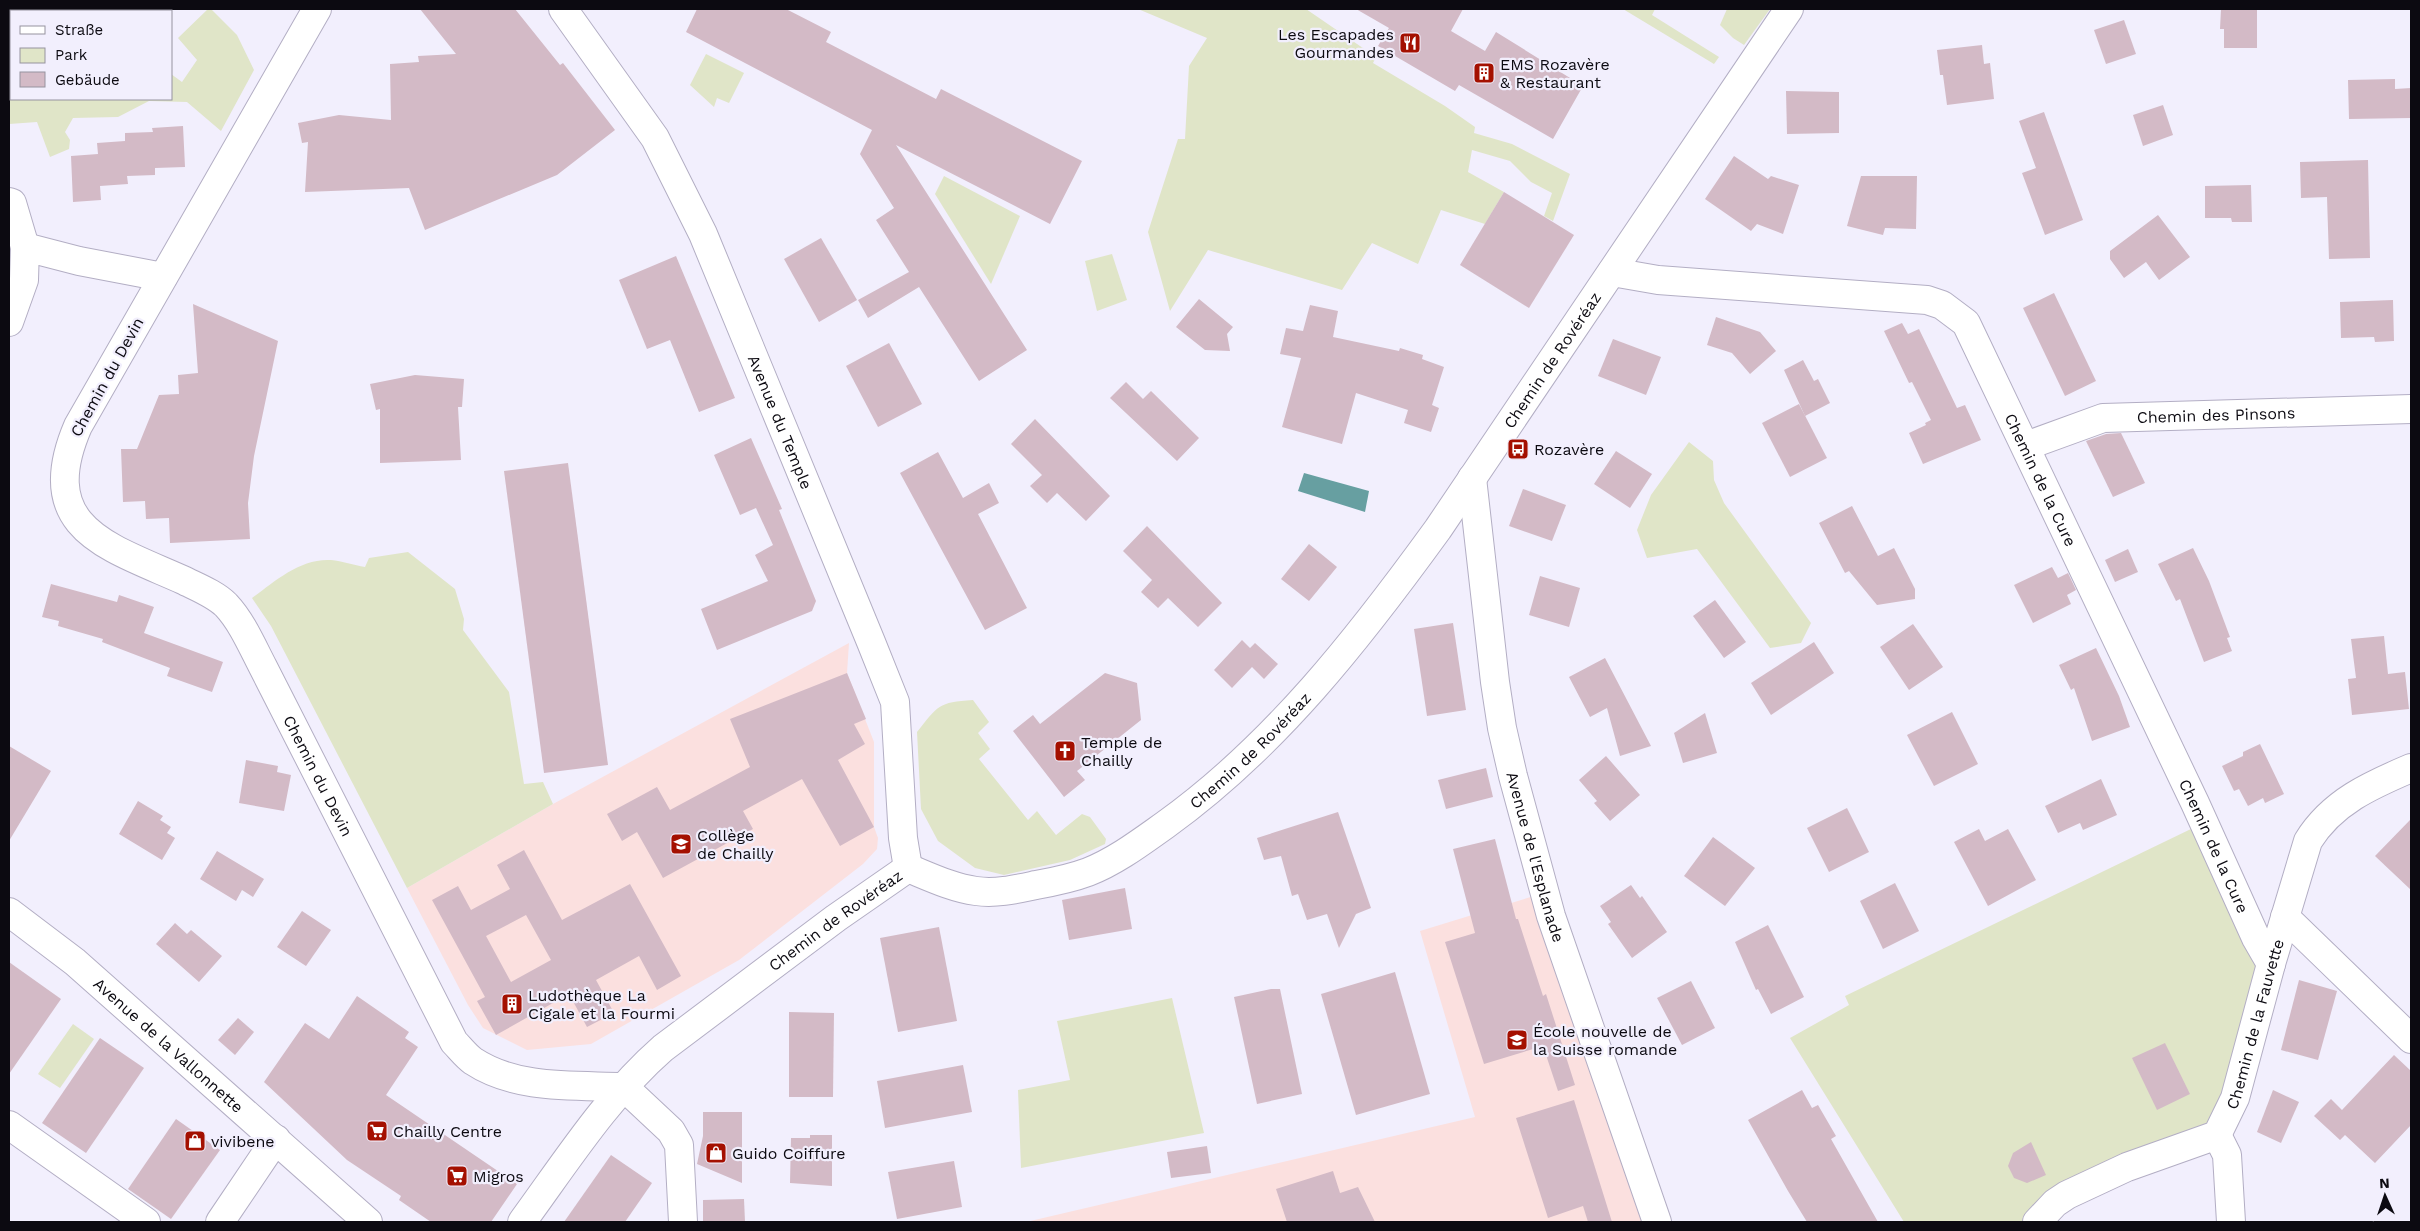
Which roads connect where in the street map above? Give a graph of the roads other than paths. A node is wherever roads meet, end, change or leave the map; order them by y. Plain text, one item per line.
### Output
1 (317, 9) edge
2 (563, 9) edge
3 (1789, 9) edge
4 (9, 202) edge
5 (25, 247) junction
6 (78, 261) junction
7 (1612, 272) junction
8 (163, 277) junction
9 (24, 280) junction
10 (9, 322) edge
11 (2411, 409) edge
12 (2026, 446) junction
13 (1472, 478) junction
14 (2411, 768) edge
15 (908, 868) junction
16 (9, 912) edge
17 (2285, 917) junction
18 (2272, 964) junction
19 (2411, 1039) edge
20 (624, 1086) junction
21 (9, 1125) edge
22 (2216, 1135) junction
23 (276, 1139) junction
24 (146, 1222) edge
25 (220, 1222) edge
26 (368, 1222) edge
27 (522, 1222) edge
28 (683, 1222) edge
29 (1657, 1222) edge
30 (2037, 1222) edge
31 (2230, 1222) edge

1 - 8 street, Chemin du Devin
2 - 15 street, Avenue du Temple
3 - 7 street, Chemin de Rovéréaz
4 - 5 street
5 - 6 street
5 - 9 street
6 - 8 street
6 - 9 street
7 - 12 street, Chemin de la Cure
7 - 13 street, Chemin de Rovéréaz
8 - 20 street, Chemin du Devin
9 - 10 street
11 - 12 street, Chemin des Pinsons
12 - 18 street, Chemin de la Cure
13 - 15 street, Chemin de Rovéréaz
13 - 29 street, Avenue de l'Esplanade
14 - 17 street, Chemin de la Fauvette
15 - 20 street, Chemin de Rovéréaz
16 - 23 street, Avenue de la Vallonnette
17 - 18 street, Chemin de la Fauvette
17 - 19 street
18 - 22 street, Chemin de la Fauvette
20 - 27 street, Chemin de Rovéréaz
20 - 28 street
21 - 24 street
22 - 30 street
22 - 31 street
23 - 25 street
23 - 26 street, Avenue de la Vallonnette

